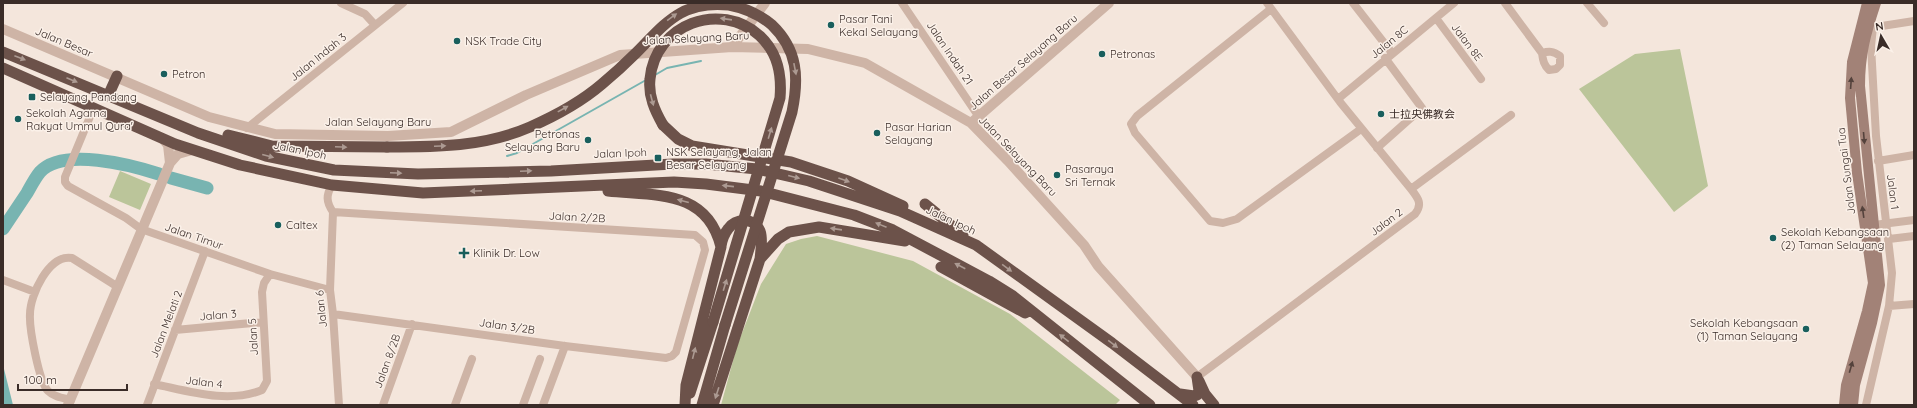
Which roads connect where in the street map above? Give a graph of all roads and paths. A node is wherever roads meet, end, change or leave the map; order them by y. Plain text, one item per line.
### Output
1 (341, 3) edge
2 (403, 3) edge
3 (765, 3) edge
4 (902, 3) edge
5 (1109, 3) edge
6 (1353, 3) edge
7 (1454, 3) edge
8 (1505, 3) edge
9 (1586, 3) edge
10 (1867, 3) edge
11 (1876, 3) edge
12 (1269, 6) edge
13 (1436, 18) junction
14 (1914, 21) edge
15 (1604, 23) dead end
16 (375, 25) junction
17 (1870, 27) junction
18 (3, 29) edge
19 (732, 46) junction
20 (3, 52) edge
21 (1542, 54) dead end
22 (1389, 56) junction
23 (6, 70) edge
24 (117, 76) junction
25 (1481, 79) dead end
26 (108, 96) junction
27 (1338, 99) junction
28 (94, 107) junction
29 (139, 110) junction
30 (1511, 116) dead end
31 (975, 120) junction
32 (247, 128) junction
33 (1361, 129) junction
34 (163, 139) junction
35 (1377, 148) junction
36 (192, 150) junction
37 (1914, 155) edge
38 (1878, 161) junction
39 (170, 163) junction
40 (332, 185) junction
41 (571, 188) junction
42 (1411, 189) junction
43 (925, 204) dead end
44 (333, 212) junction
45 (1914, 220) edge
46 (1886, 224) junction
47 (1874, 225) junction
48 (141, 229) junction
49 (947, 232) junction
50 (1914, 236) edge
51 (1889, 239) junction
52 (915, 243) junction
53 (976, 245) junction
54 (720, 247) junction
55 (205, 251) junction
56 (760, 259) junction
57 (941, 267) dead end
58 (270, 274) junction
59 (3, 280) edge
60 (118, 287) junction
61 (330, 290) junction
62 (35, 292) junction
63 (1914, 304) edge
64 (1889, 306) junction
65 (334, 314) junction
66 (263, 322) junction
67 (412, 324) junction
68 (1050, 327) junction
69 (176, 330) junction
70 (565, 346) junction
71 (676, 352) joint
72 (472, 359) dead end
73 (540, 359) dead end
74 (1197, 377) junction
75 (154, 384) junction
76 (253, 393) joint
77 (1180, 394) junction
78 (69, 402) edge
79 (147, 405) edge
80 (339, 405) edge
81 (382, 405) edge
82 (455, 405) edge
83 (524, 405) edge
84 (543, 405) edge
85 (685, 405) edge
86 (702, 405) edge
87 (713, 405) edge
88 (1150, 405) edge
89 (1193, 405) edge
90 (1214, 405) edge
91 (1844, 405) edge
92 (1853, 405) edge
93 (1866, 405) edge

1 - 16 street
2 - 16 street, Jalan Indah 3
3 - 19 street
4 - 31 street, Jalan Indah 21
5 - 31 street, Jalan Besar Selayang Baru
6 - 22 street
7 - 13 street, Jalan 8C
8 - 21 street
9 - 15 street
91 -> 10 main road, Jalan Sungai Tua
11 - 17 main road, Jalan Sungai Tua
12 - 27 street, Jalan 2
12 - 33 street
13 - 22 street, Jalan 8C
13 - 25 street, Jalan 8E
14 - 17 street
16 - 32 street, Jalan Indah 3
17 - 38 street, Jalan 1
17 -> 47 main road, Jalan Sungai Tua
18 - 24 street, Jalan Besar
19 - 31 street, Jalan Selayang Baru
19 - 32 street, Jalan Selayang Baru
20 -> 26 highway, Jalan Ipoh
22 - 27 street, Jalan 8C
22 - 35 street
23 - 28 highway
24 - 26 highway
24 - 32 street, Jalan Selayang Baru
26 - 29 highway, Jalan Ipoh
27 - 33 street, Jalan 2
28 - 34 highway
28 - 48 street, Jalan Timur
29 -> 49 highway, Jalan Ipoh
29 -> 86 highway, bridge
30 - 42 street
31 - 74 street, Jalan Selayang Baru
33 - 35 street, Jalan 2
34 - 36 highway
34 - 39 street
35 - 42 street, Jalan 2
36 - 39 street
36 - 40 highway
37 - 38 street
38 - 46 street, Jalan 1
39 - 48 street
41 -> 40 highway
40 - 44 street, Jalan 6
52 -> 41 highway
54 -> 41 highway
42 - 74 street, Jalan 2
43 - 53 highway
44 - 61 street, Jalan 6
44 - 71 street, Jalan 2/2B
45 - 46 street
46 - 47 street
46 - 51 street, Jalan 1
47 - 92 main road, Jalan Sungai Tua
48 - 55 street, Jalan Timur
48 - 60 street
49 - 53 highway, Jalan Ipoh
85 -> 49 highway, bridge
50 - 51 street
51 - 64 street, Jalan 1
52 -> 56 highway
68 -> 52 highway
53 -> 77 highway, Jalan Ipoh
54 - 56 highway
85 -> 54 highway
55 - 58 street, Jalan Timur
55 - 69 street, Jalan Melati 2
56 -> 87 highway
57 - 68 highway
58 - 61 street, Jalan Timur
58 - 66 street, Jalan 5
59 - 62 street
60 - 62 street
60 - 78 street
61 - 65 street, Jalan 6
62 - 78 street
63 - 64 street
64 - 93 street, Jalan 1
65 - 67 street, Jalan 3/2B
65 - 80 street, Jalan 6
66 - 69 street, Jalan 3
66 - 76 street, Jalan 5
67 - 70 street, Jalan 3/2B
67 - 81 street, Jalan 8/2B
88 -> 68 highway
69 - 75 street, Jalan Melati 2
70 - 71 street, Jalan 3/2B
70 - 84 street
72 - 82 street
73 - 83 street
74 - 77 highway
74 - 90 highway
75 - 76 street, Jalan 4
75 - 79 street, Jalan Melati 2
77 - 89 highway, Jalan Ipoh

